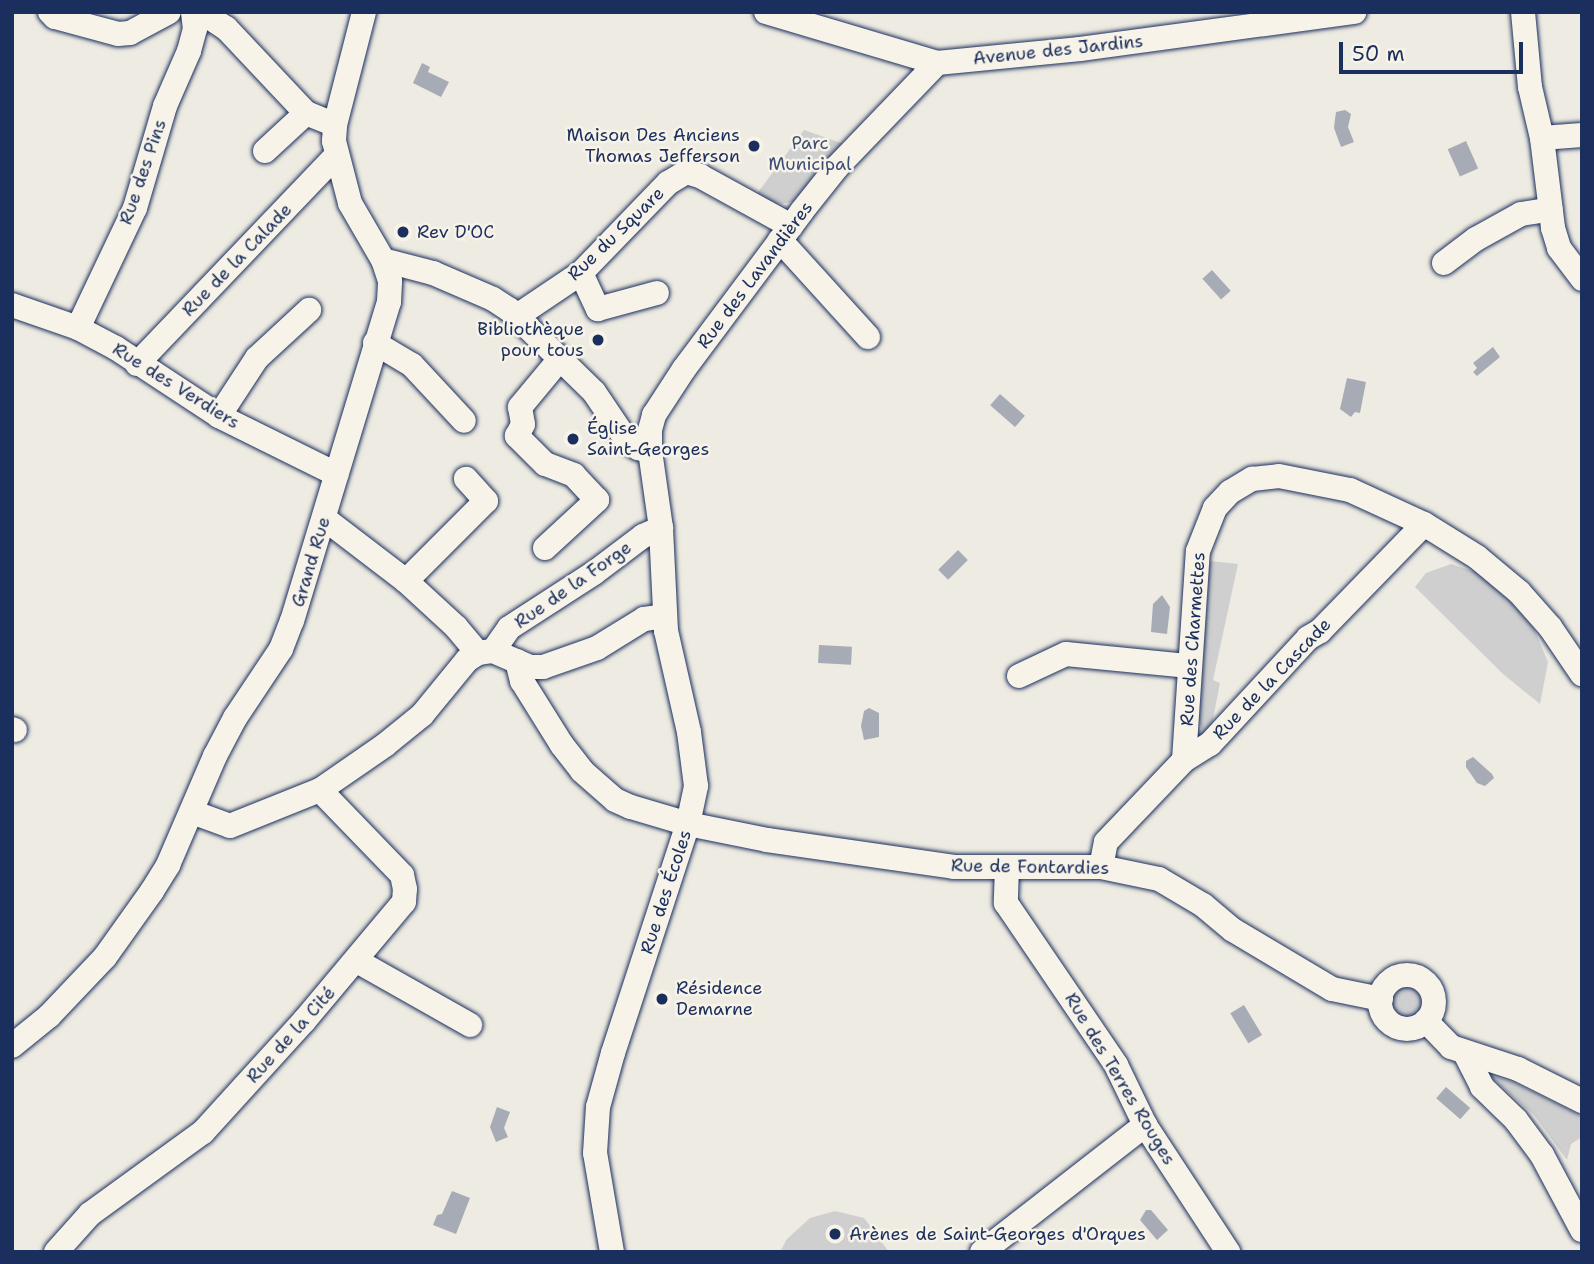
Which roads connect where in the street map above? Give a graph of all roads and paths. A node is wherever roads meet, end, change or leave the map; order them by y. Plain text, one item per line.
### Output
1 (50, 12) edge
2 (169, 12) edge
3 (193, 12) edge
4 (201, 12) edge
5 (364, 12) edge
6 (766, 12) edge
7 (1355, 12) edge
8 (1523, 12) edge
9 (937, 63) junction
10 (306, 113) junction
11 (335, 125) junction
12 (1582, 135) edge
13 (1542, 138) junction
14 (265, 151) dead end
15 (336, 156) junction
16 (1550, 209) junction
17 (785, 233) junction
18 (383, 260) junction
19 (1444, 263) dead end
20 (581, 273) junction
21 (1582, 279) edge
22 (657, 293) dead end
23 (12, 306) edge
24 (309, 310) dead end
25 (514, 313) junction
26 (78, 328) junction
27 (868, 337) dead end
28 (375, 343) junction
29 (559, 360) junction
30 (137, 364) junction
31 (219, 416) junction
32 (464, 421) dead end
33 (649, 444) junction
34 (336, 474) junction
35 (466, 479) dead end
36 (325, 519) junction
37 (1424, 524) junction
38 (662, 528) junction
39 (545, 548) dead end
40 (406, 581) junction
41 (665, 616) junction
42 (485, 652) junction
43 (523, 664) junction
44 (1189, 666) junction
45 (1582, 674) edge
46 (1019, 676) dead end
47 (1184, 760) junction
48 (320, 790) junction
49 (192, 812) junction
50 (688, 824) junction
51 (1007, 867) junction
52 (1101, 867) junction
53 (357, 961) junction
54 (1381, 999) junction
55 (1426, 1021) junction
56 (470, 1025) dead end
57 (12, 1046) edge
58 (1466, 1055) junction
59 (1582, 1101) edge
60 (1145, 1125) junction
61 (1582, 1230) edge
62 (56, 1252) edge
63 (612, 1252) edge
64 (982, 1252) edge
65 (1228, 1252) edge

1 - 2 street
3 - 26 street, Rue des Pins
4 - 10 street
5 - 11 street, Grand Rue
6 - 9 street, Avenue des Jardins
7 - 9 street, Avenue des Jardins
8 - 13 street
9 - 17 street, Rue des Lavandières
10 - 11 street
10 - 14 street
11 - 15 street, Grand Rue
12 - 13 street
13 - 16 street
15 - 18 street, Grand Rue
15 - 30 street, Rue de la Calade
16 - 19 street
16 - 21 street
17 - 20 street, Rue du Square
17 - 27 street
17 - 33 street, Rue des Lavandières
18 - 25 street
18 - 28 street, Grand Rue
20 - 22 street
20 - 25 street, Rue du Square
23 - 26 street, Rue des Verdiers
24 - 31 street
25 - 29 street
26 - 30 street, Rue des Verdiers
28 - 32 street
28 - 34 street, Grand Rue
29 - 33 street
29 - 39 street
30 - 31 street, Rue des Verdiers
31 - 34 street, Rue des Verdiers
33 - 38 street, Rue des Écoles
34 - 36 street, Grand Rue
35 - 40 street
36 - 40 street
36 - 49 street, Grand Rue
37 - 44 street, Rue des Charmettes
37 - 45 street, Rue des Charmettes
37 - 47 street, Rue de la Cascade
38 - 41 street, Rue des Écoles
38 - 42 street, Rue de la Forge
40 - 42 street
41 - 43 street
41 - 50 street, Rue des Écoles
42 - 43 street
42 - 48 street, Rue de la Forge
43 - 50 street, Rue de Fontardies
44 - 46 street
44 - 47 street, Rue des Charmettes
47 - 52 street, Rue de la Cascade
48 - 49 street, Rue de la Forge
48 - 53 street, Rue de la Cité
49 - 57 street, Grand Rue
50 - 51 street, Rue de Fontardies
50 - 63 street, Rue des Écoles
51 - 52 street, Rue de Fontardies
51 - 60 street, Rue des Terres Rouges
52 - 54 street, Rue de Fontardies
53 - 56 street
53 - 62 street, Rue de la Cité
54 - 55 street
54 - 55 street
55 - 58 street
58 - 59 street
58 - 61 street
60 - 64 street
60 - 65 street, Rue des Terres Rouges

